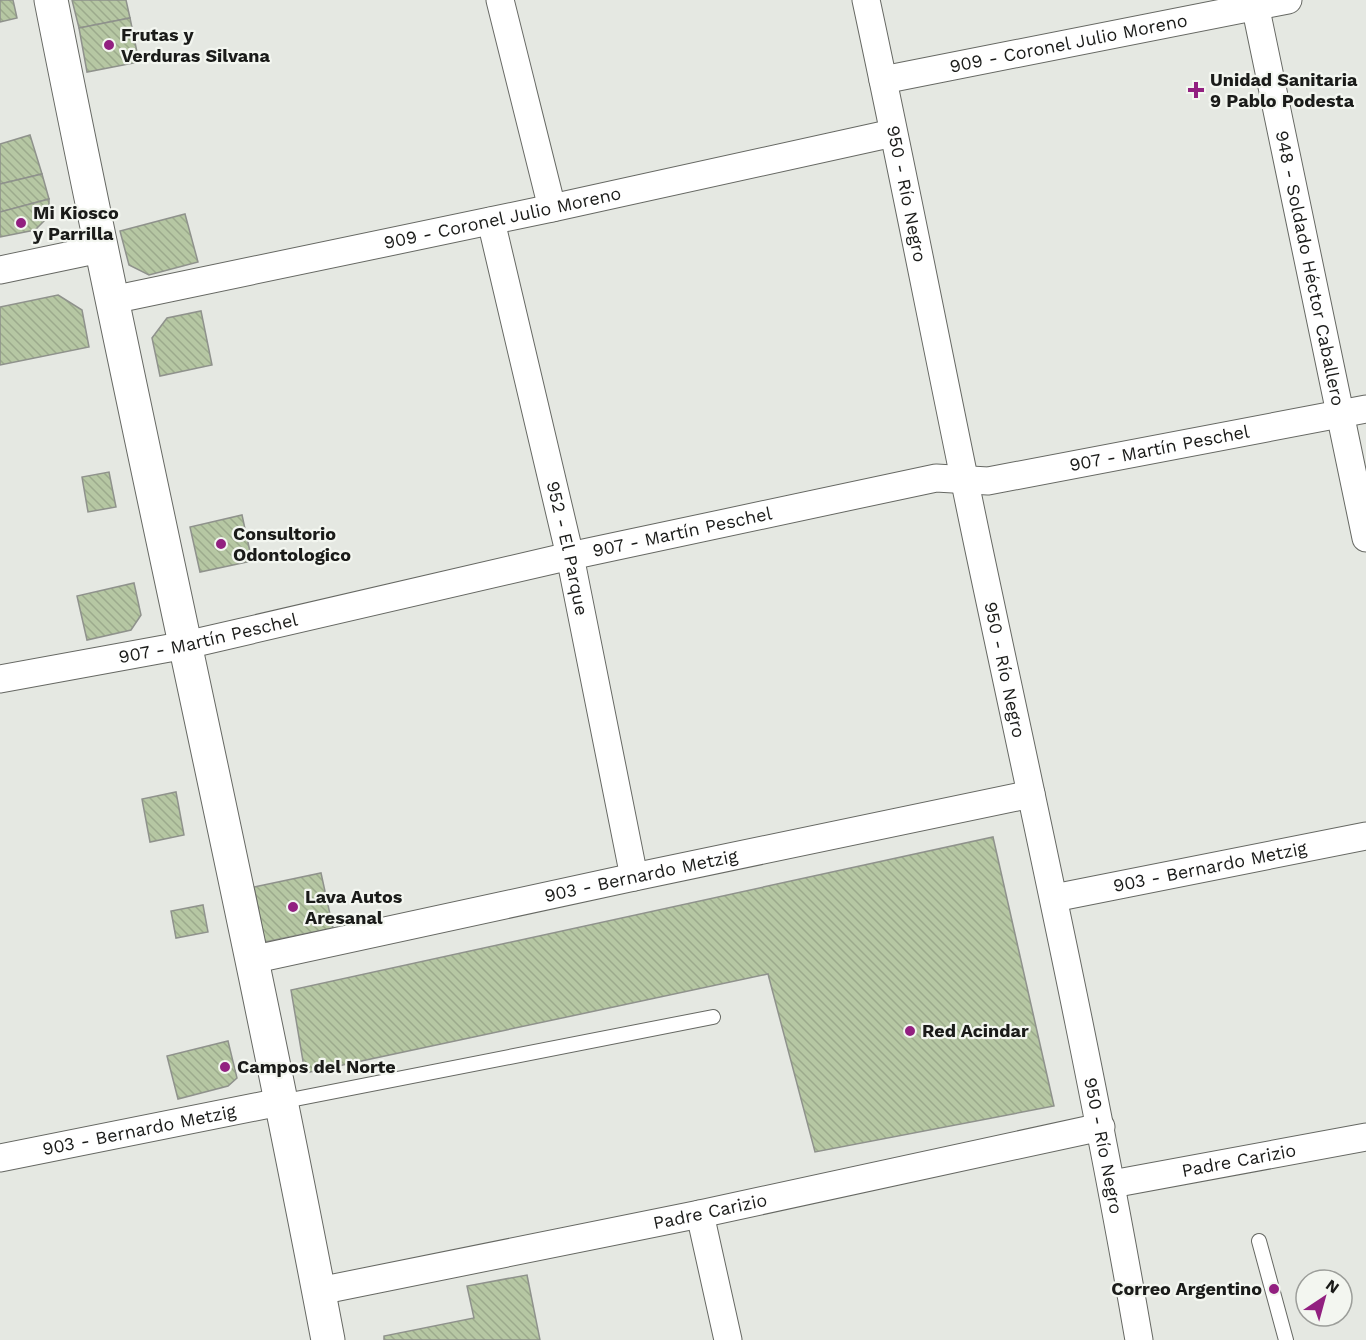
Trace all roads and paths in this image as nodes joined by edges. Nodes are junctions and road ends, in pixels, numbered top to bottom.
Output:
1 (51, 0) edge
2 (500, 0) edge
3 (866, 0) edge
4 (1288, 0) edge
5 (1255, 3) edge
6 (883, 80) junction
7 (893, 133) junction
8 (552, 208) junction
9 (491, 221) junction
10 (100, 249) junction
11 (0, 270) edge
12 (112, 300) junction
13 (1366, 409) edge
14 (1340, 414) junction
15 (964, 479) junction
16 (1366, 538) edge
17 (570, 556) junction
18 (186, 645) junction
19 (0, 679) edge
20 (1031, 794) junction
21 (1366, 836) edge
22 (634, 877) junction
23 (1054, 898) junction
24 (251, 960) junction
25 (713, 1017) dead end
26 (280, 1102) junction
27 (1101, 1127) junction
28 (1366, 1137) edge
29 (0, 1158) edge
30 (1112, 1184) junction
31 (700, 1214) junction
32 (1259, 1241) dead end
33 (319, 1291) junction
34 (328, 1340) edge
35 (728, 1340) edge
36 (1138, 1340) edge
37 (1286, 1340) edge

1 - 10 main road
2 - 8 street
3 - 6 street, 950 - Río Negro
4 - 5 street, 909 - Coronel Julio Moreno
5 - 6 street, 909 - Coronel Julio Moreno
5 - 14 street, 948 - Soldado Héctor Caballero
6 - 7 street, 950 - Río Negro
7 - 8 street, 909 - Coronel Julio Moreno
7 - 15 street, 950 - Río Negro
8 - 9 street, 909 - Coronel Julio Moreno
9 - 12 street, 909 - Coronel Julio Moreno
9 - 17 street, 952 - El Parque
10 - 11 street
10 - 12 main road
12 - 18 main road
13 - 14 street, 907 - Martín Peschel
14 - 15 street, 907 - Martín Peschel
14 - 16 street, 948 - Soldado Héctor Caballero
15 - 17 street, 907 - Martín Peschel
15 - 20 street, 950 - Río Negro
17 - 18 street, 907 - Martín Peschel
17 - 22 street, 952 - El Parque
18 - 19 street, 907 - Martín Peschel
18 - 24 main road
20 - 22 street, 903 - Bernardo Metzig
20 - 23 street, 950 - Río Negro
21 - 23 street, 903 - Bernardo Metzig
22 - 24 street, 903 - Bernardo Metzig
23 - 27 street, 950 - Río Negro
24 - 26 main road
25 - 26 lane
26 - 29 street, 903 - Bernardo Metzig
26 - 33 main road
27 - 30 street, 950 - Río Negro
27 - 31 street, Padre Carizio
28 - 30 street, Padre Carizio
30 - 36 street, 950 - Río Negro
31 - 33 street, Padre Carizio
31 - 35 street
32 - 37 lane
33 - 34 main road

